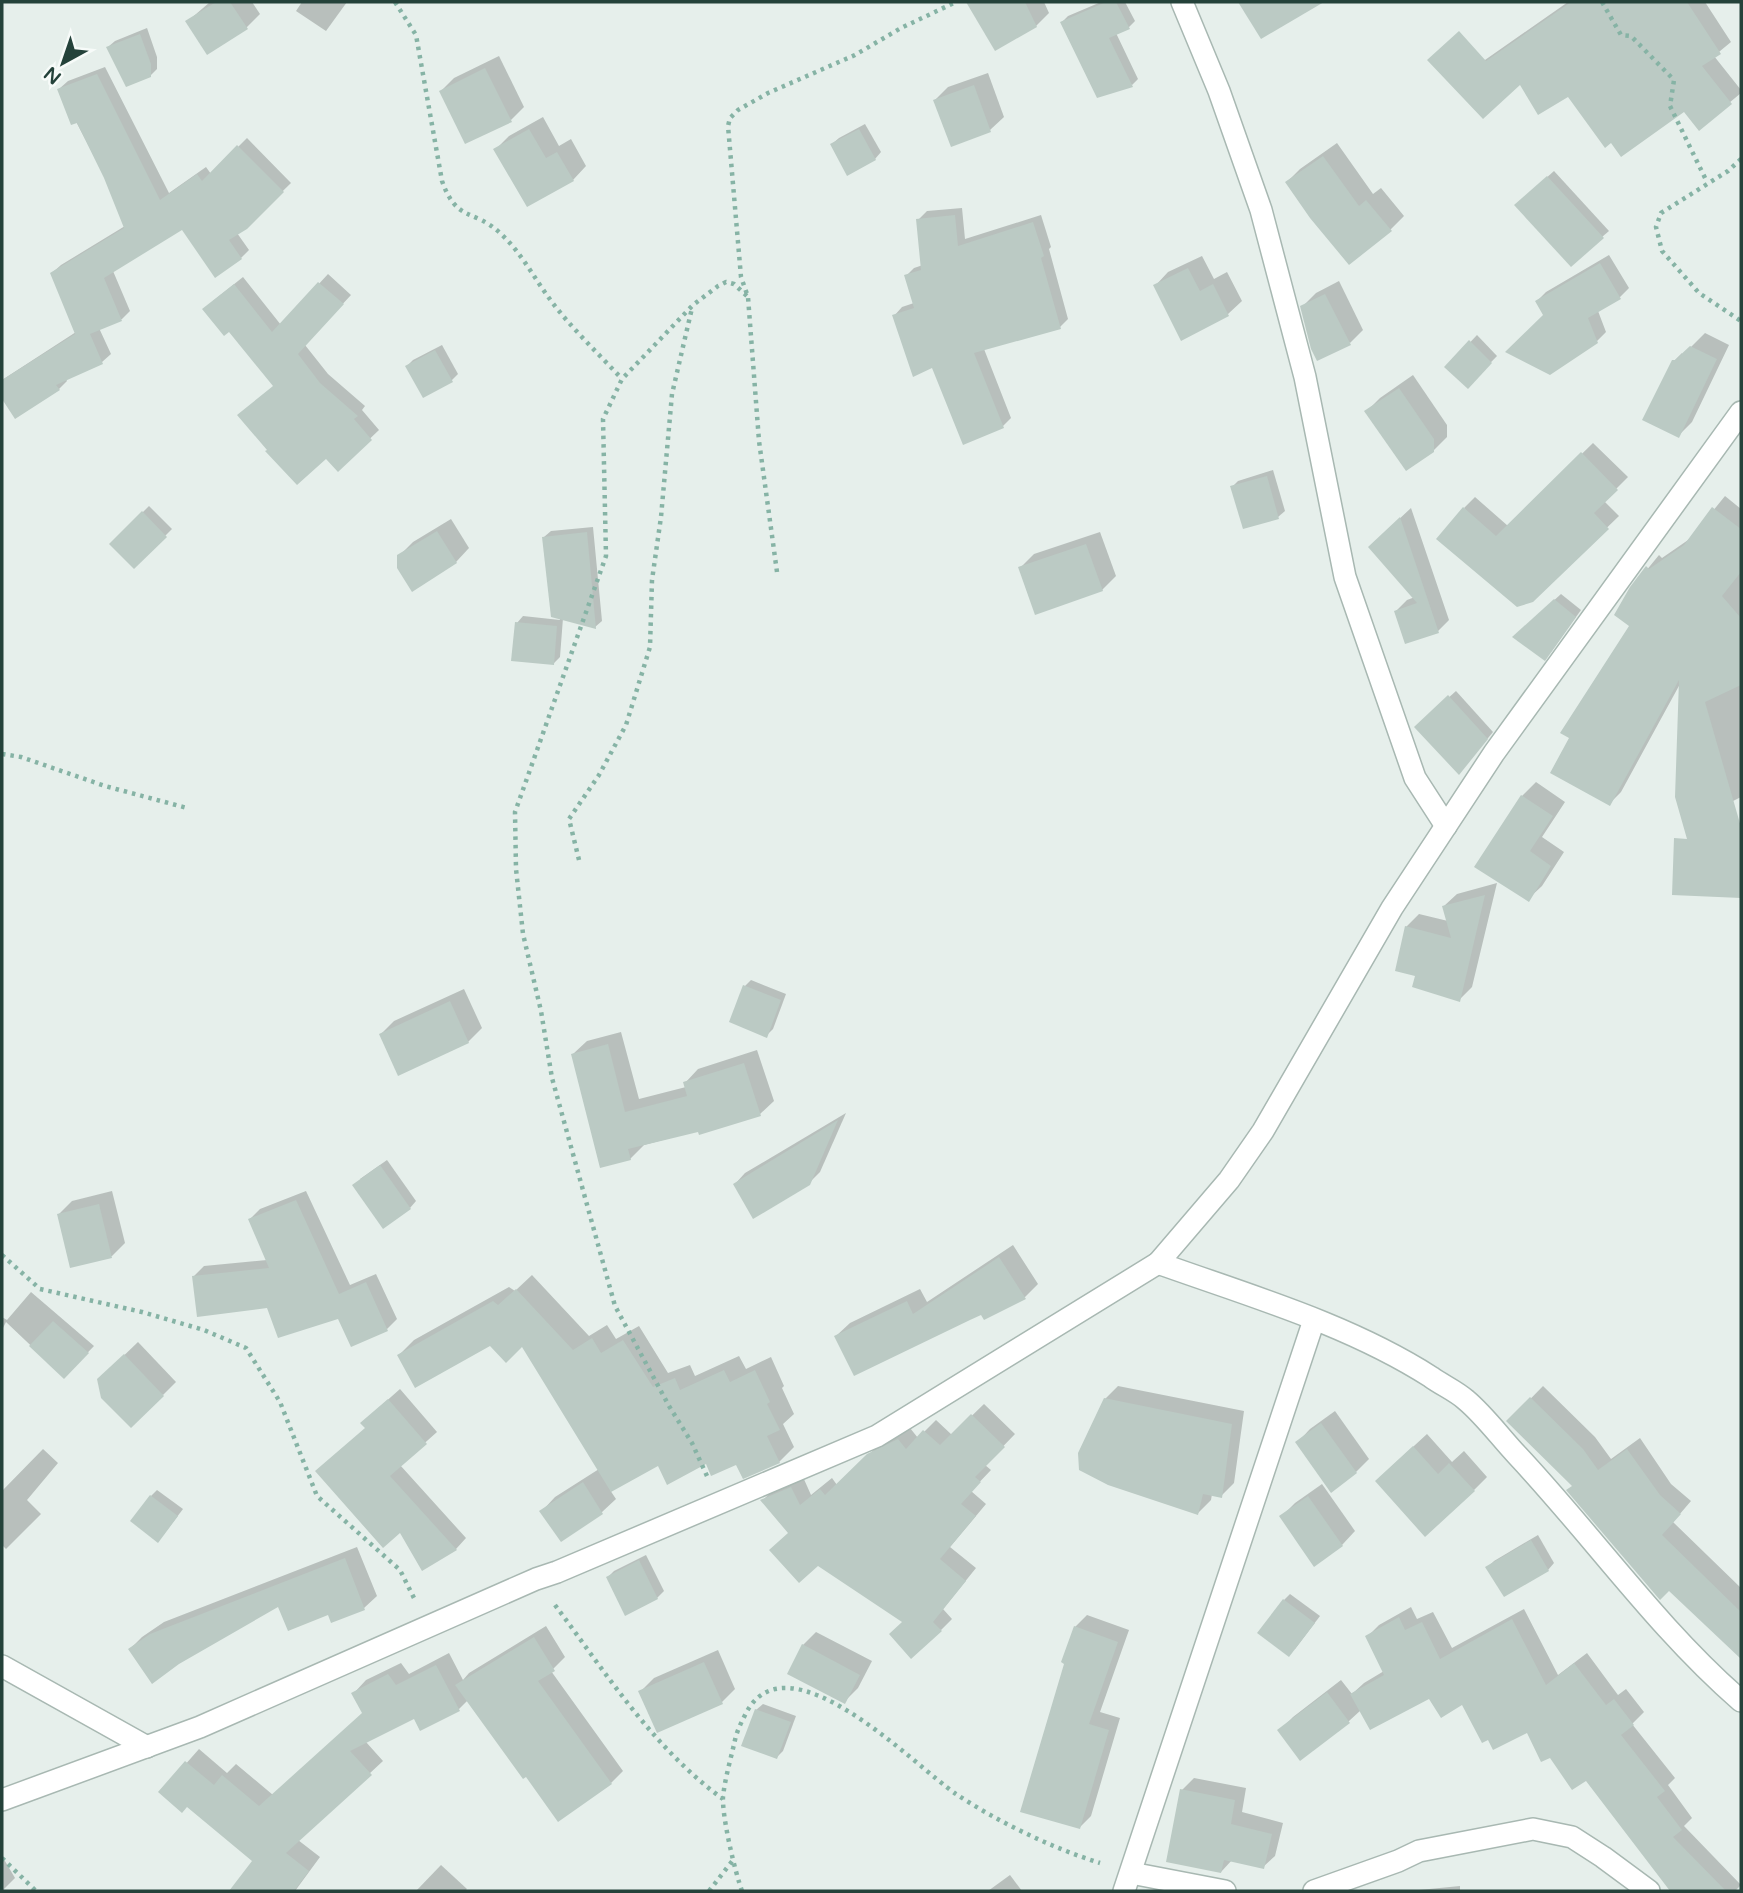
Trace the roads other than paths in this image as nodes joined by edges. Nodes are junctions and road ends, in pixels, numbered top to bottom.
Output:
1 (1182, 2) edge
2 (1741, 412) edge
3 (1446, 826) junction
4 (1158, 1263) junction
5 (1314, 1320) junction
6 (2, 1666) edge
7 (1741, 1701) edge
8 (147, 1747) junction
9 (2, 1800) edge
10 (1127, 1882) edge
11 (1225, 1891) edge
12 (1314, 1891) edge
13 (1649, 1891) edge

1 - 3 street
2 - 3 street
3 - 4 street
4 - 5 street
4 - 8 street
5 - 7 street
5 - 10 street
6 - 8 street
8 - 9 street
10 - 11 street
12 - 13 street

